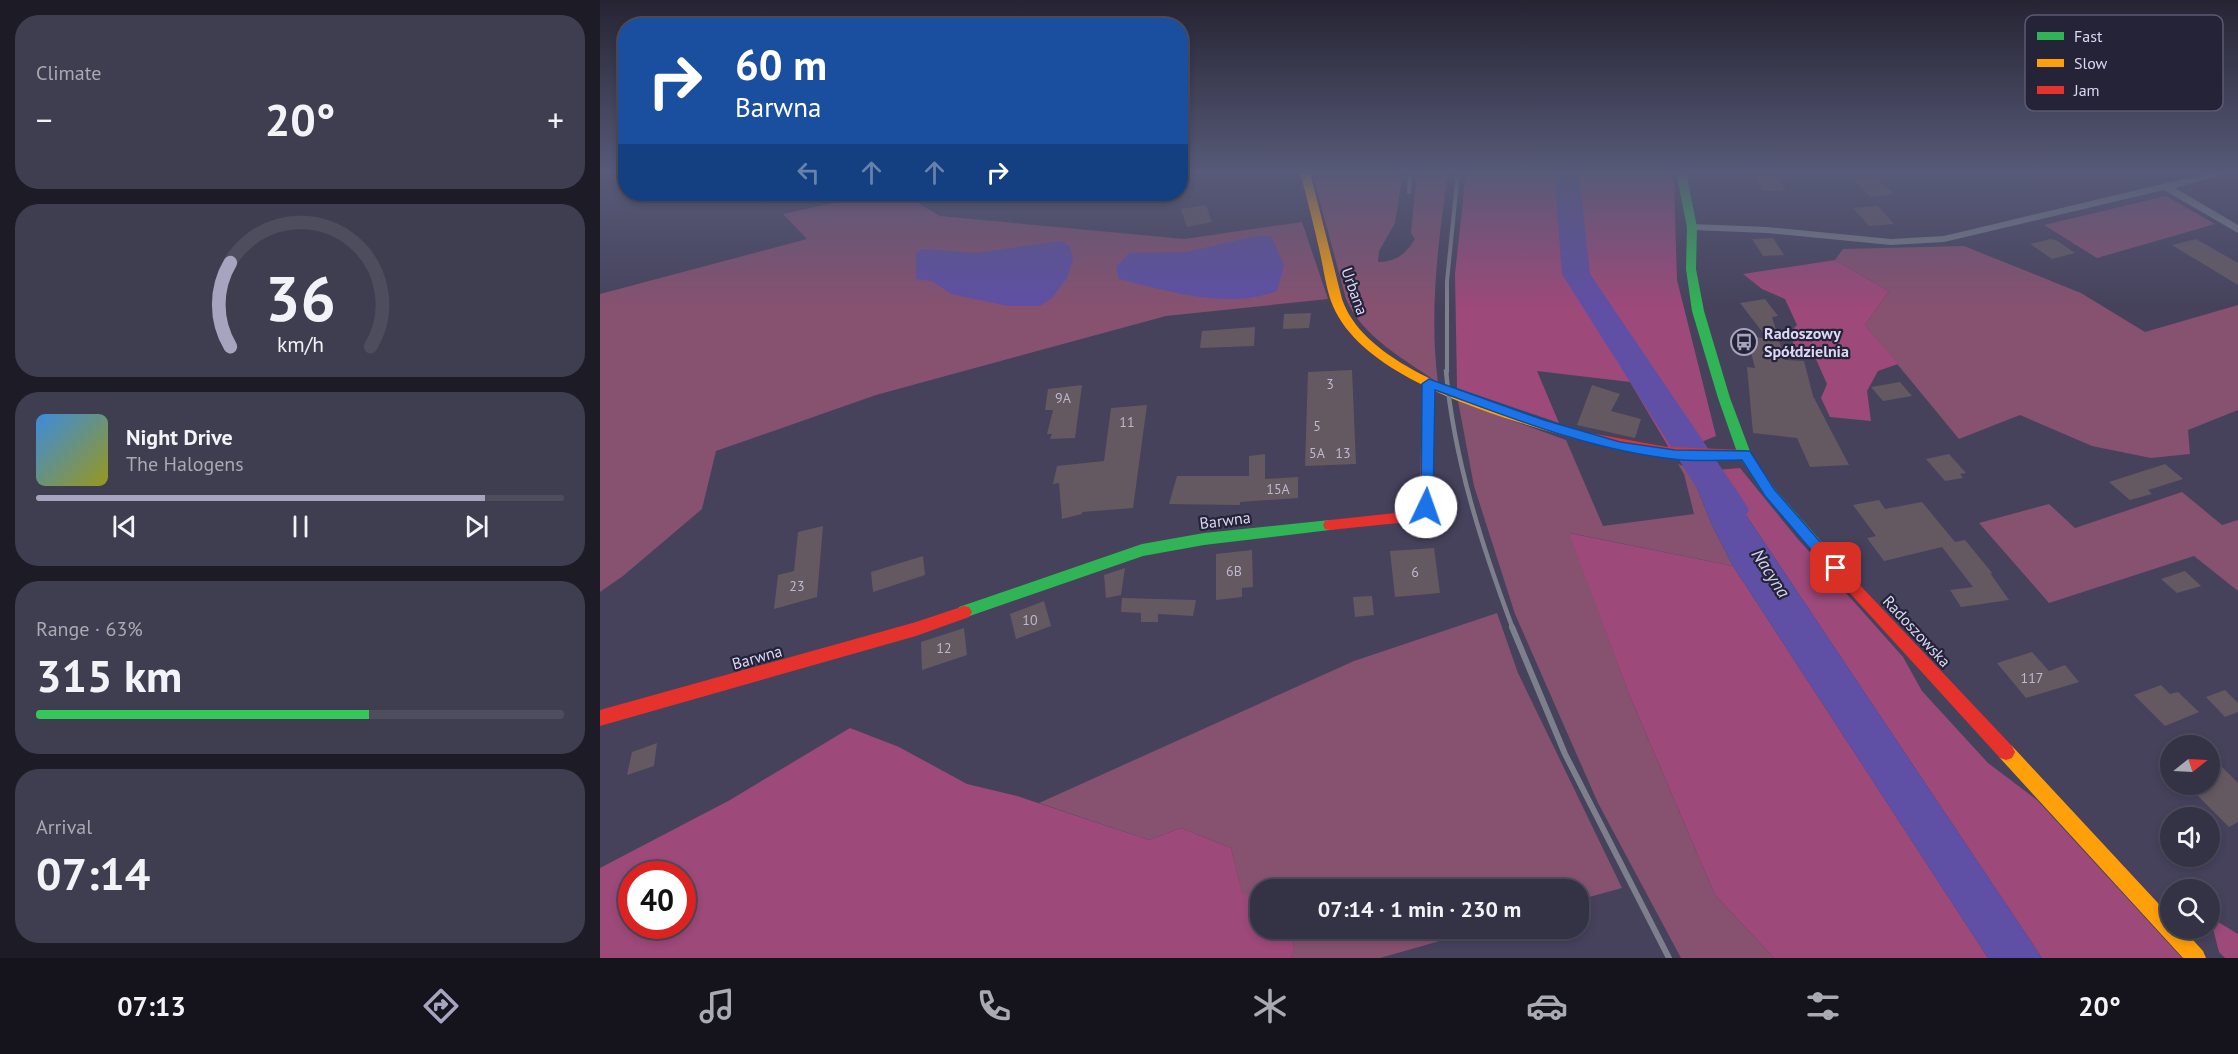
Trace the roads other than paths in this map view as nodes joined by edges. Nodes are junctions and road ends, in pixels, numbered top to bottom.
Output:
1 (1316, 217) edge
2 (1690, 217) edge
3 (2042, 217) edge
4 (2216, 217) edge
5 (1692, 227) junction
6 (2238, 230) edge
7 (1429, 384) junction
8 (1745, 455) junction
9 (600, 718) edge
10 (2196, 958) edge

1 - 7 street, Urbana
2 - 5 street, Radoszowska
3 - 5 street
4 - 6 street
5 - 8 street, Radoszowska
7 - 8 street
7 - 9 street, Barwna
8 - 10 street, Radoszowska

